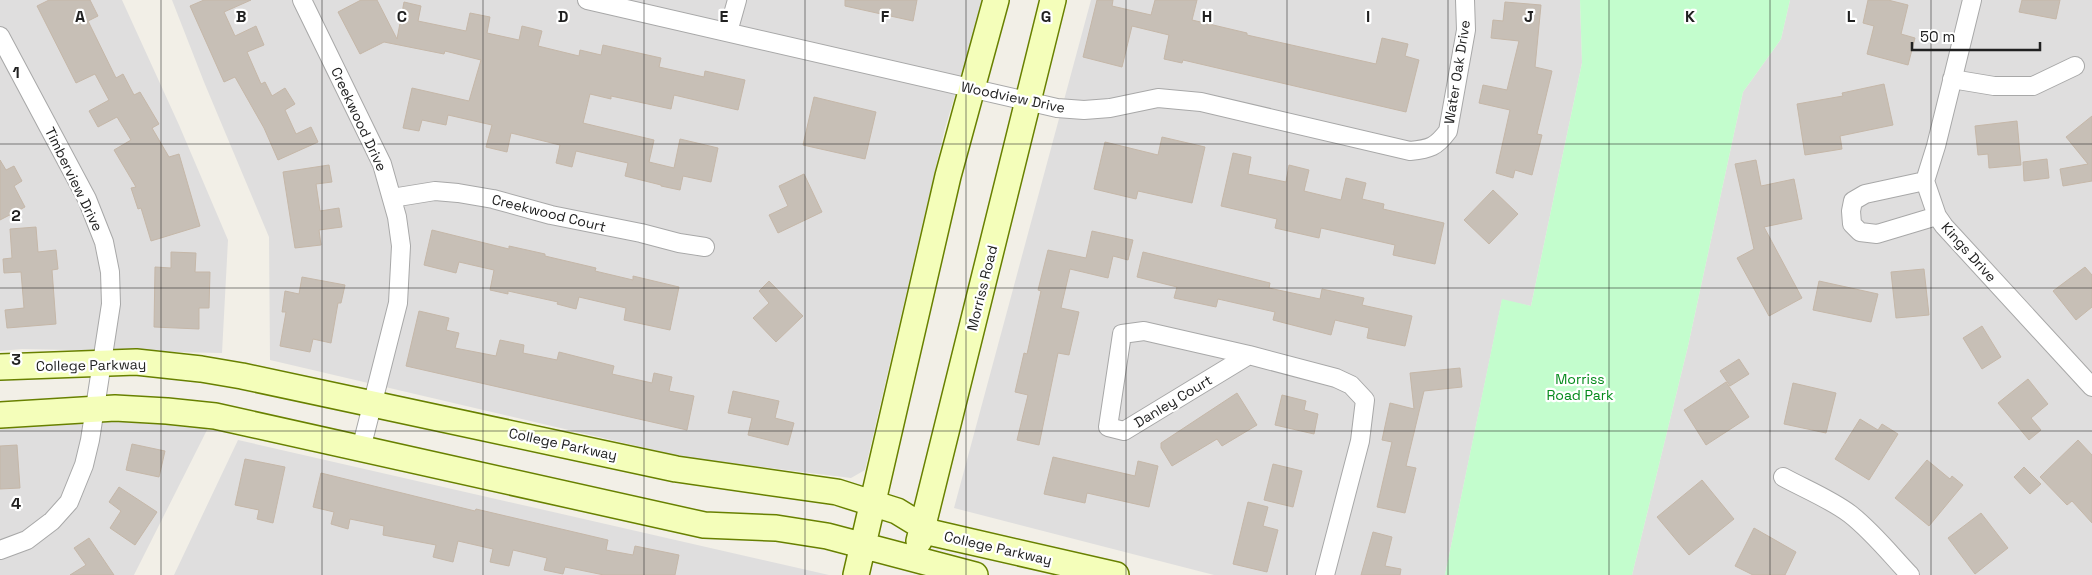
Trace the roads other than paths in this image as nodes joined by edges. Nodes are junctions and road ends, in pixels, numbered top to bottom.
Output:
1 (302, 0) edge
2 (588, 0) edge
3 (737, 0) edge
4 (996, 0) edge
5 (1052, 0) edge
6 (1465, 0) edge
7 (1972, 0) edge
8 (728, 32) junction
9 (0, 36) edge
10 (2075, 66) dead end
11 (1952, 79) junction
12 (971, 89) junction
13 (1027, 101) junction
14 (1440, 142) joint
15 (1925, 181) junction
16 (392, 198) junction
17 (1937, 216) junction
18 (705, 247) dead end
19 (1248, 355) junction
20 (103, 363) junction
21 (0, 367) edge
22 (2089, 377) edge
23 (371, 404) junction
24 (95, 410) junction
25 (0, 415) edge
26 (362, 449) junction
27 (1783, 478) dead end
28 (872, 503) junction
29 (923, 527) junction
30 (863, 545) junction
31 (0, 550) edge
32 (910, 567) edge
33 (856, 575) edge
34 (975, 575) edge
35 (1116, 575) edge
36 (1324, 575) edge
37 (1910, 575) edge

1 - 16 street, Creekwood Drive
2 - 8 street, Woodview Drive
3 - 8 street
4 - 12 main road
5 - 13 main road, Morriss Road
6 - 14 street, Water Oak Drive
7 - 11 street
8 - 12 street, Woodview Drive
9 - 20 street, Timberview Drive
10 - 11 street
11 - 15 street
12 - 13 street, Woodview Drive
12 - 28 main road
13 - 14 street, Woodview Drive
13 - 29 main road, Morriss Road
15 - 17 street, Kings Drive
15 - 17 street
16 - 18 street, Creekwood Court
16 - 23 street, Creekwood Drive
17 - 22 street, Kings Drive
19 - 19 street, Danley Court
19 - 36 street, Danley Court
20 - 21 main road, College Parkway
20 - 23 main road, College Parkway
20 - 24 street, Timberview Drive
23 - 26 street, Creekwood Drive
23 - 28 main road, College Parkway
24 - 25 main road
24 - 26 main road
24 - 31 street, Timberview Drive
26 - 30 main road
27 - 37 street
28 - 29 main road, College Parkway
28 - 30 main road
29 - 32 main road, Morriss Road
29 - 35 main road, College Parkway
30 - 32 main road
30 - 33 main road
32 - 34 main road

